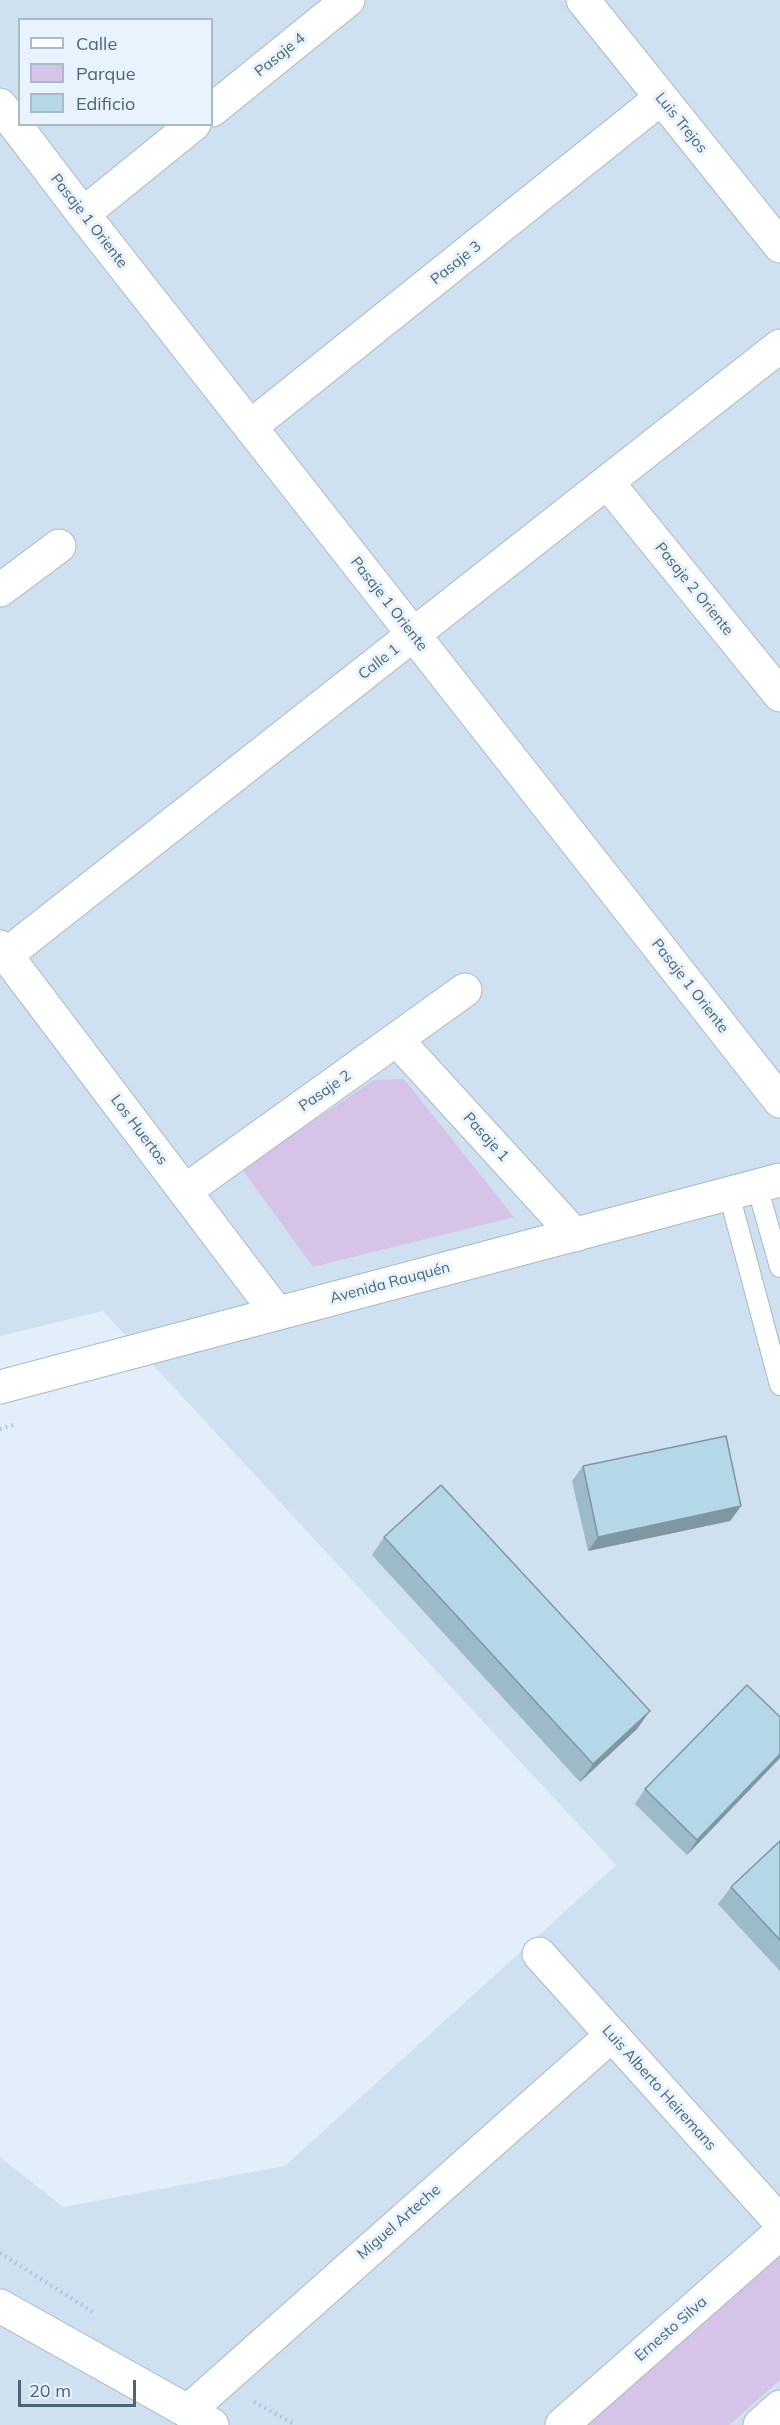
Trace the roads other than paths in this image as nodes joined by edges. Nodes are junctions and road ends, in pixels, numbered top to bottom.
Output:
1 (348, 0) edge
2 (583, 0) edge
3 (662, 98) junction
4 (0, 105) edge
5 (213, 109) edge
6 (192, 126) edge
7 (83, 214) junction
8 (780, 246) edge
9 (780, 346) edge
10 (250, 427) junction
11 (607, 482) junction
12 (59, 546) dead end
13 (0, 590) edge
14 (413, 635) junction
15 (780, 695) edge
16 (3, 951) edge
17 (465, 990) dead end
18 (397, 1040) junction
19 (780, 1101) edge
20 (755, 1187) edge
21 (185, 1191) junction
22 (575, 1235) junction
23 (780, 1267) edge
24 (277, 1313) junction
25 (780, 1385) edge
26 (0, 1387) edge
27 (539, 1954) dead end
28 (612, 2035) junction
29 (780, 2222) edge
30 (780, 2233) edge
31 (0, 2306) edge
32 (780, 2407) edge
33 (200, 2418) edge
34 (562, 2425) edge
35 (760, 2425) edge

1 - 5 street, Pasaje 4
2 - 3 street, Luis Trejos
3 - 8 street, Luis Trejos
3 - 10 street, Pasaje 3
4 - 7 street, Pasaje 1 Oriente
6 - 7 street
7 - 10 street, Pasaje 1 Oriente
9 - 11 street, Calle 1
10 - 14 street, Pasaje 1 Oriente
11 - 14 street, Calle 1
11 - 15 street, Pasaje 2 Oriente
12 - 13 street
14 - 16 street, Calle 1
14 - 19 street, Pasaje 1 Oriente
16 - 21 street, Los Huertos
17 - 18 street, Pasaje 2
18 - 21 street, Pasaje 2
18 - 22 street, Pasaje 1
20 - 22 street, Avenida Rauquén
20 - 23 lane
20 - 25 lane
21 - 24 street, Los Huertos
22 - 24 street, Avenida Rauquén
24 - 26 street, Avenida Rauquén
27 - 28 street, Luis Alberto Heiremans
28 - 29 street, Luis Alberto Heiremans
28 - 33 street, Miguel Arteche
30 - 34 street, Ernesto Silva
31 - 33 street
32 - 35 street

